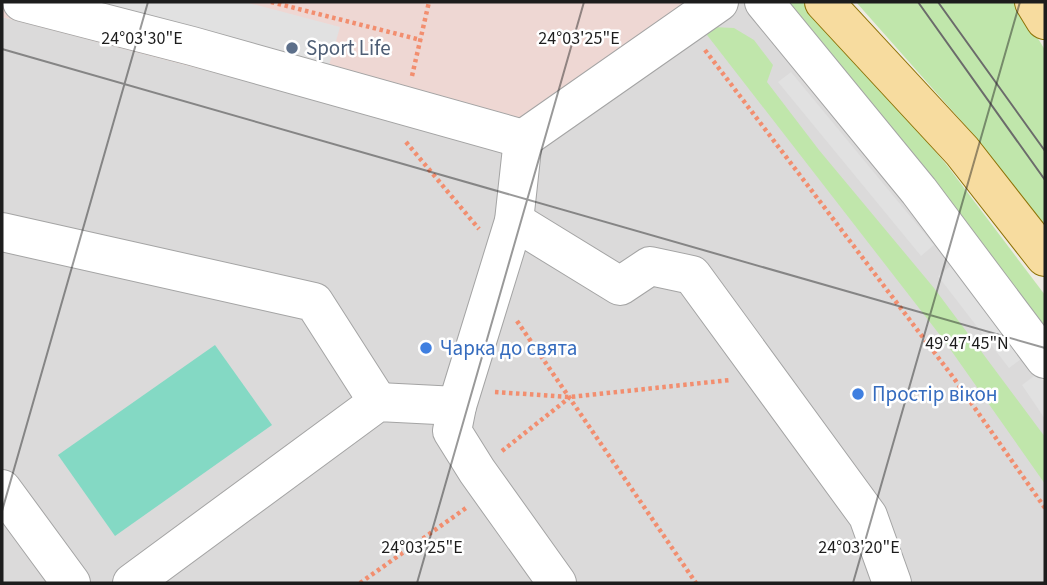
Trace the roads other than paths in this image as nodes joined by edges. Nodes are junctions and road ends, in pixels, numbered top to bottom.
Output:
1 (22, 2) edge
2 (719, 2) edge
3 (764, 2) edge
4 (824, 2) edge
5 (1034, 2) edge
6 (1045, 20) edge
7 (523, 139) junction
8 (514, 221) junction
9 (2, 232) edge
10 (1045, 257) edge
11 (1045, 359) edge
12 (459, 398) junction
13 (379, 402) junction
14 (2, 489) edge
15 (71, 583) edge
16 (132, 583) edge
17 (557, 583) edge
18 (892, 583) edge

1 - 7 lane
2 - 7 lane
3 - 11 lane
4 - 10 main road
5 - 6 main road
7 - 8 lane
8 - 12 lane
8 - 18 lane
9 - 13 lane
12 - 13 lane
12 - 17 lane
13 - 16 lane
14 - 15 lane

